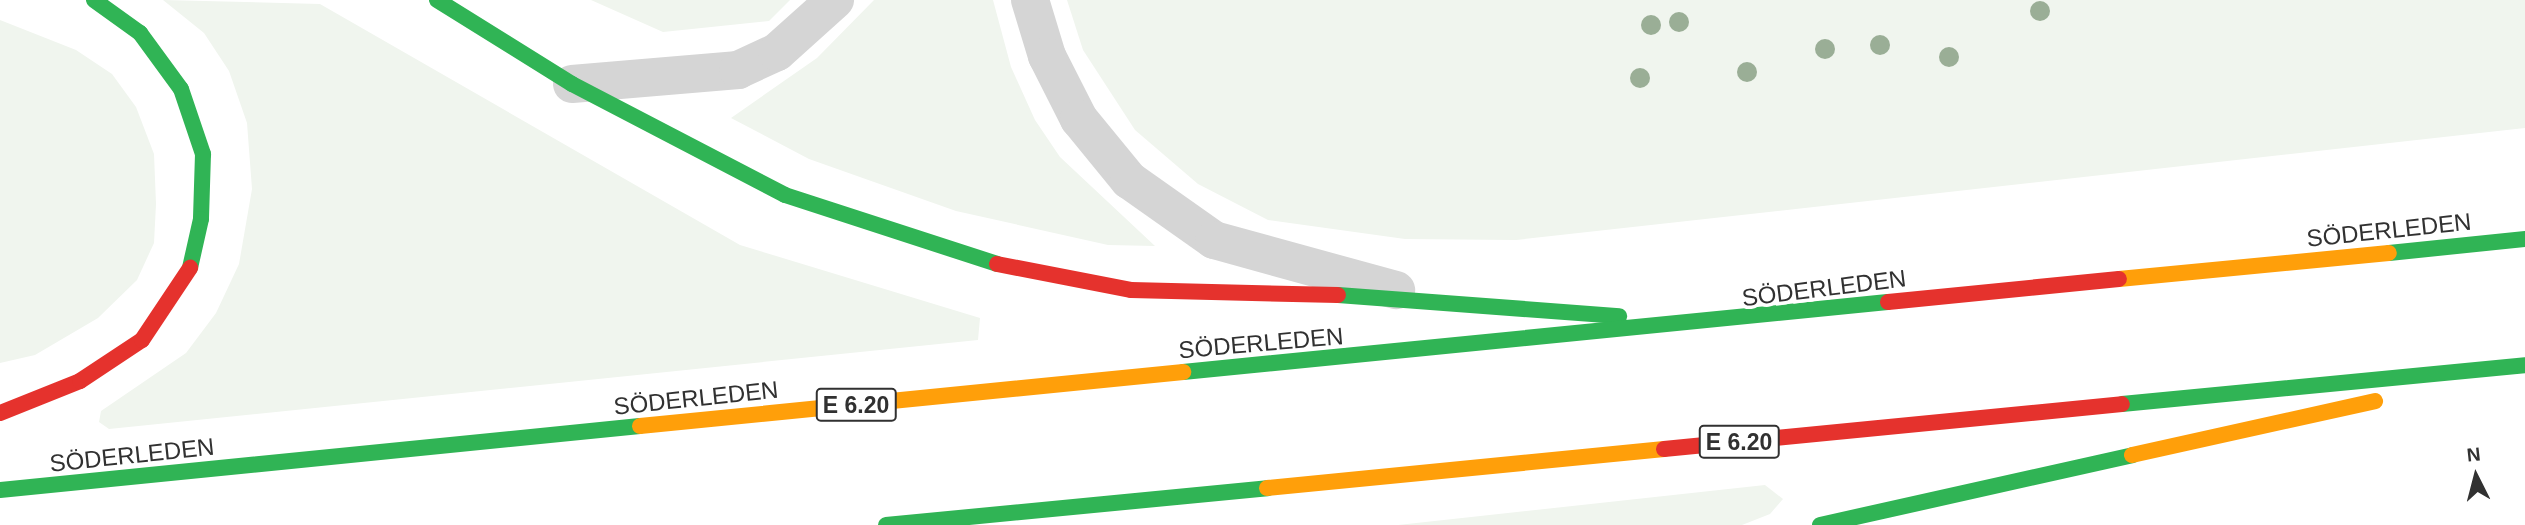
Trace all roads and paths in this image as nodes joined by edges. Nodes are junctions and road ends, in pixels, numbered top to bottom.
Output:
1 (94, 0) edge
2 (437, 0) edge
3 (835, 0) edge
4 (1030, 0) edge
5 (572, 84) junction
6 (2525, 239) edge
7 (1421, 297) junction
8 (1712, 324) junction
9 (2525, 366) edge
10 (0, 413) edge
11 (0, 491) edge
12 (886, 525) edge
13 (1820, 525) edge

1 - 10 highway
2 - 5 highway
3 - 5 street
4 - 7 street
5 - 7 highway
6 - 8 highway, SÖDERLEDEN / E 6.20
7 - 8 highway
8 - 11 highway, SÖDERLEDEN / E 6.20
9 - 12 highway, E 6.20
9 - 13 highway

